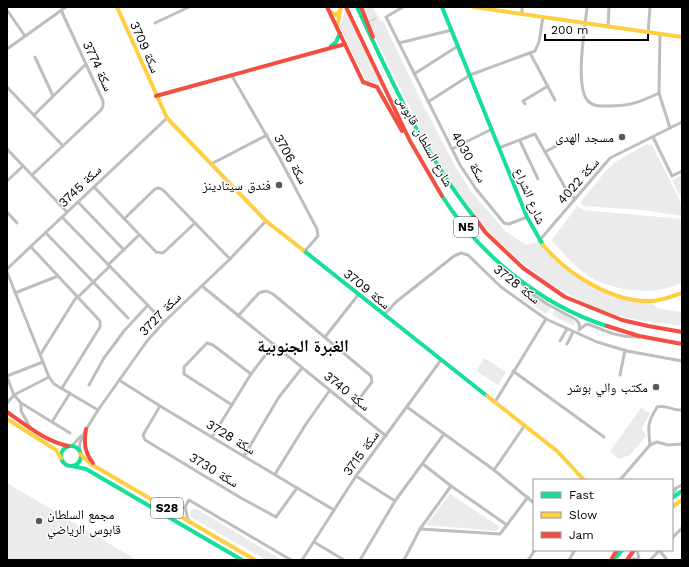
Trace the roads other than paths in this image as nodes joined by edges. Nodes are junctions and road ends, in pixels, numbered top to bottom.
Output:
1 (66, 7) edge
2 (117, 7) edge
3 (190, 7) edge
4 (346, 7) edge
5 (356, 7) edge
6 (361, 7) edge
7 (403, 7) edge
8 (442, 7) edge
9 (474, 7) edge
10 (522, 7) edge
11 (609, 7) edge
12 (650, 7) edge
13 (587, 8) dead end
14 (328, 9) edge
15 (340, 9) edge
16 (7, 10) edge
17 (61, 10) junction
18 (522, 14) junction
19 (543, 18) junction
20 (155, 23) dead end
21 (585, 24) junction
22 (608, 27) junction
23 (337, 28) junction
24 (452, 30) junction
25 (648, 33) junction
26 (340, 34) junction
27 (660, 35) junction
28 (25, 36) junction
29 (682, 37) edge
30 (398, 43) junction
31 (345, 44) junction
32 (458, 46) junction
33 (329, 48) junction
34 (7, 49) edge
35 (530, 53) junction
36 (35, 57) dead end
37 (379, 57) junction
38 (86, 64) junction
39 (414, 74) junction
40 (470, 75) junction
41 (232, 76) junction
42 (7, 86) edge
43 (548, 86) junction
44 (659, 93) junction
45 (53, 96) junction
46 (156, 96) junction
47 (555, 100) dead end
48 (428, 102) junction
49 (525, 104) dead end
50 (34, 115) junction
51 (167, 118) junction
52 (682, 122) edge
53 (670, 128) junction
54 (492, 129) junction
55 (266, 135) junction
56 (653, 137) junction
57 (520, 141) junction
58 (63, 146) junction
59 (556, 146) dead end
60 (499, 148) junction
61 (7, 149) edge
62 (452, 149) junction
63 (545, 152) junction
64 (421, 161) junction
65 (211, 164) junction
66 (23, 166) junction
67 (682, 171) edge
68 (32, 175) junction
69 (538, 179) dead end
70 (7, 181) edge
71 (94, 187) junction
72 (575, 199) junction
73 (78, 202) junction
74 (7, 212) edge
75 (67, 212) junction
76 (62, 217) junction
77 (527, 217) junction
78 (124, 219) junction
79 (266, 221) junction
80 (17, 223) dead end
81 (195, 223) junction
82 (46, 233) junction
83 (139, 234) junction
84 (539, 241) junction
85 (31, 247) junction
86 (124, 250) junction
87 (304, 251) junction
88 (230, 259) junction
89 (109, 265) junction
90 (7, 269) edge
91 (7, 272) edge
92 (513, 275) junction
93 (58, 276) junction
94 (94, 282) junction
95 (202, 286) junction
96 (15, 293) junction
97 (682, 293) edge
98 (358, 295) junction
99 (78, 297) junction
100 (148, 306) junction
101 (384, 315) junction
102 (238, 316) junction
103 (128, 318) dead end
104 (546, 319) junction
105 (164, 322) junction
106 (567, 329) junction
107 (580, 329) junction
108 (573, 332) junction
109 (682, 332) edge
110 (578, 334) junction
111 (325, 337) junction
112 (641, 337) junction
113 (560, 341) dead end
114 (274, 344) junction
115 (567, 344) dead end
116 (682, 344) edge
117 (625, 350) junction
118 (40, 355) junction
119 (441, 360) junction
120 (682, 361) edge
121 (43, 362) junction
122 (302, 368) junction
123 (513, 371) junction
124 (251, 374) junction
125 (620, 374) dead end
126 (7, 376) edge
127 (49, 377) junction
128 (119, 380) junction
129 (88, 385) dead end
130 (62, 388) junction
131 (330, 390) junction
132 (70, 393) junction
133 (14, 395) junction
134 (495, 402) junction
135 (7, 403) edge
136 (21, 403) junction
137 (232, 405) junction
138 (160, 406) junction
139 (407, 407) junction
140 (352, 408) junction
141 (98, 410) junction
142 (682, 410) edge
143 (7, 412) edge
144 (7, 419) edge
145 (52, 422) junction
146 (525, 425) junction
147 (30, 427) junction
148 (85, 431) junction
149 (70, 433) dead end
150 (444, 434) junction
151 (386, 436) junction
152 (212, 437) junction
153 (604, 437) dead end
154 (682, 444) edge
155 (650, 445) junction
156 (70, 446) junction
157 (80, 452) junction
158 (244, 456) junction
159 (61, 458) junction
160 (423, 464) junction
161 (72, 466) junction
162 (102, 470) junction
163 (494, 470) junction
164 (275, 474) junction
165 (356, 476) junction
166 (583, 479) edge
167 (621, 479) edge
168 (682, 485) edge
169 (451, 486) junction
170 (677, 487) junction
171 (298, 488) junction
172 (673, 489) edge
173 (682, 491) edge
174 (673, 493) edge
175 (528, 497) junction
176 (673, 497) edge
177 (682, 500) edge
178 (395, 501) junction
179 (533, 502) edge
180 (673, 506) edge
181 (185, 507) junction
182 (334, 510) junction
183 (174, 512) junction
184 (188, 520) junction
185 (507, 526) junction
186 (682, 528) edge
187 (420, 529) junction
188 (673, 537) edge
189 (314, 542) junction
190 (534, 551) edge
191 (574, 551) edge
192 (621, 551) edge
193 (634, 551) edge
194 (659, 551) edge
195 (661, 551) edge
196 (242, 560) edge
197 (255, 560) edge
198 (291, 560) edge
199 (302, 560) edge
200 (344, 560) edge
201 (360, 560) edge
202 (404, 560) edge
203 (528, 560) edge
204 (569, 560) edge
205 (613, 560) edge
206 (627, 560) edge
207 (630, 560) edge
208 (639, 560) edge
209 (650, 560) edge
210 (667, 560) edge

1 - 17 street
2 - 46 main road, سكة 3709
3 - 20 street
4 - 64 main road, شارع السلطان قابوس / N5
5 - 37 main road, شارع السلطان قابوس / N5
6 - 37 main road
7 - 30 street, سكة 4030
8 - 24 main road, شارع الشراع
9 - 18 main road
10 - 18 street
11 - 22 street
12 - 25 street
13 - 21 street
14 - 15 main road
14 - 23 main road
15 - 23 main road
16 - 28 street
17 - 28 street
17 - 38 street, سكة 3774
18 - 19 main road
19 - 21 main road
19 - 35 street
21 - 22 main road
21 - 44 street
22 - 25 main road
23 - 26 main road
24 - 30 street
24 - 32 main road, شارع الشراع
25 - 27 main road
26 - 31 main road
26 - 33 main road
27 - 29 main road
27 - 44 street
28 - 34 street
30 - 39 street, سكة 4030
31 - 33 main road
31 - 64 main road
32 - 39 street
32 - 40 main road, شارع الشراع
33 - 41 main road
35 - 40 street
35 - 43 street
36 - 45 street
37 - 109 main road, شارع السلطان قابوس / N5
38 - 45 street
38 - 58 street, سكة 3774
39 - 48 street, سكة 4030
40 - 48 street
40 - 54 main road, شارع الشراع
41 - 46 main road
41 - 55 street, سكة 3706
42 - 50 street
43 - 47 street
43 - 49 street
44 - 53 street
45 - 50 street
46 - 51 main road, سكة 3709
48 - 62 street, سكة 4030
50 - 58 street
51 - 65 main road, سكة 3709
51 - 71 street, سكة 3745
52 - 53 street, سكة 4022
53 - 56 street, سكة 4022
54 - 60 main road, شارع الشراع
54 - 62 street
55 - 65 street
55 - 87 street, سكة 3706
56 - 67 street
56 - 72 street, سكة 4022
57 - 60 street
57 - 63 street
57 - 69 street
58 - 68 street, سكة 3774
59 - 63 street
60 - 77 main road, شارع الشراع
61 - 66 street
62 - 77 street, سكة 4030
63 - 72 street
64 - 92 main road, شارع السلطان قابوس / N5
65 - 79 main road, سكة 3709
66 - 68 street
66 - 70 street
68 - 75 street
71 - 73 street, سكة 3745
71 - 78 street
72 - 84 street, سكة 4022
73 - 75 street, سكة 3745
73 - 86 street
74 - 80 street
75 - 76 street, سكة 3745
76 - 82 street, سكة 3745
76 - 89 street
77 - 84 main road, شارع الشراع
78 - 81 street
78 - 83 street
79 - 87 main road, سكة 3709
79 - 88 street, سكة 3727
81 - 83 street
81 - 88 street
82 - 85 street, سكة 3745
82 - 94 street
83 - 86 street
84 - 97 main road, شارع الشراع
85 - 90 street, سكة 3745
85 - 93 street
86 - 89 street
87 - 98 main road, سكة 3709
88 - 95 street, سكة 3727
89 - 94 street
89 - 100 street
91 - 96 street
92 - 107 street
92 - 112 main road, شارع السلطان قابوس / N5
93 - 96 street
93 - 99 street
94 - 99 street
94 - 103 street
95 - 102 street, سكة 3740
95 - 105 street, سكة 3727
96 - 118 street
98 - 101 main road, سكة 3709
98 - 111 street
99 - 118 street
99 - 130 street
100 - 105 street
100 - 129 street
101 - 104 street, سكة 3728
101 - 119 main road, سكة 3709
102 - 111 street
102 - 114 street, سكة 3740
104 - 106 street
104 - 123 street
105 - 128 street, سكة 3727
106 - 108 street
106 - 113 street
107 - 110 street
107 - 112 street
108 - 110 street
108 - 115 street
110 - 117 street
111 - 140 street
112 - 116 main road, شارع السلطان قابوس / N5
114 - 122 street, سكة 3740
114 - 124 street
117 - 120 street
117 - 125 street
118 - 121 street
119 - 134 main road, سكة 3709
119 - 139 street, سكة 3715
121 - 126 street
121 - 127 street
122 - 131 street, سكة 3740
122 - 158 street
123 - 134 street
123 - 153 street
124 - 137 street
124 - 137 street
126 - 133 street
127 - 130 street
127 - 133 street
128 - 138 street, سكة 3728
128 - 141 street, سكة 3727
130 - 132 street
131 - 140 street, سكة 3740
131 - 164 street
132 - 141 street
132 - 145 street
133 - 135 street
133 - 136 street
134 - 146 main road, سكة 3709
136 - 145 street
136 - 147 street
137 - 152 street
138 - 152 street, سكة 3728
138 - 171 street, سكة 3730
139 - 150 street
139 - 151 street, سكة 3715
140 - 151 street, سكة 3740
141 - 148 street, سكة 3727
142 - 155 street
143 - 147 main road, S28
144 - 159 main road, S28
145 - 149 street
146 - 163 street
146 - 166 main road, سكة 3709
147 - 156 main road, S28
148 - 156 street, سكة 3727
148 - 157 street, سكة 3727
148 - 162 main road
150 - 160 street
150 - 163 street
151 - 165 street, سكة 3715
152 - 158 street, سكة 3728
154 - 155 street
155 - 167 street
156 - 157 main road, S28
156 - 159 main road
157 - 161 main road
157 - 162 main road, S28
158 - 164 street, سكة 3728
159 - 161 main road, S28
160 - 169 street
160 - 178 street
161 - 196 main road, S28
162 - 183 main road, S28
163 - 175 street
164 - 171 street, سكة 3728
165 - 178 street
165 - 182 street, سكة 3715
168 - 170 street
169 - 185 street
169 - 187 street
170 - 172 street
170 - 174 street
171 - 182 street, سكة 3728
173 - 176 main road
175 - 179 street
175 - 185 street
177 - 180 main road
178 - 201 street
181 - 183 street
181 - 184 street
181 - 198 street
182 - 189 street, سكة 3715
183 - 184 main road, S28
184 - 197 main road, S28
185 - 187 street
186 - 188 street
187 - 202 street
189 - 199 street, سكة 3715
189 - 200 street
190 - 203 street
191 - 204 street
192 - 205 main road
193 - 206 main road
194 - 209 street
195 - 210 street
207 - 208 street

